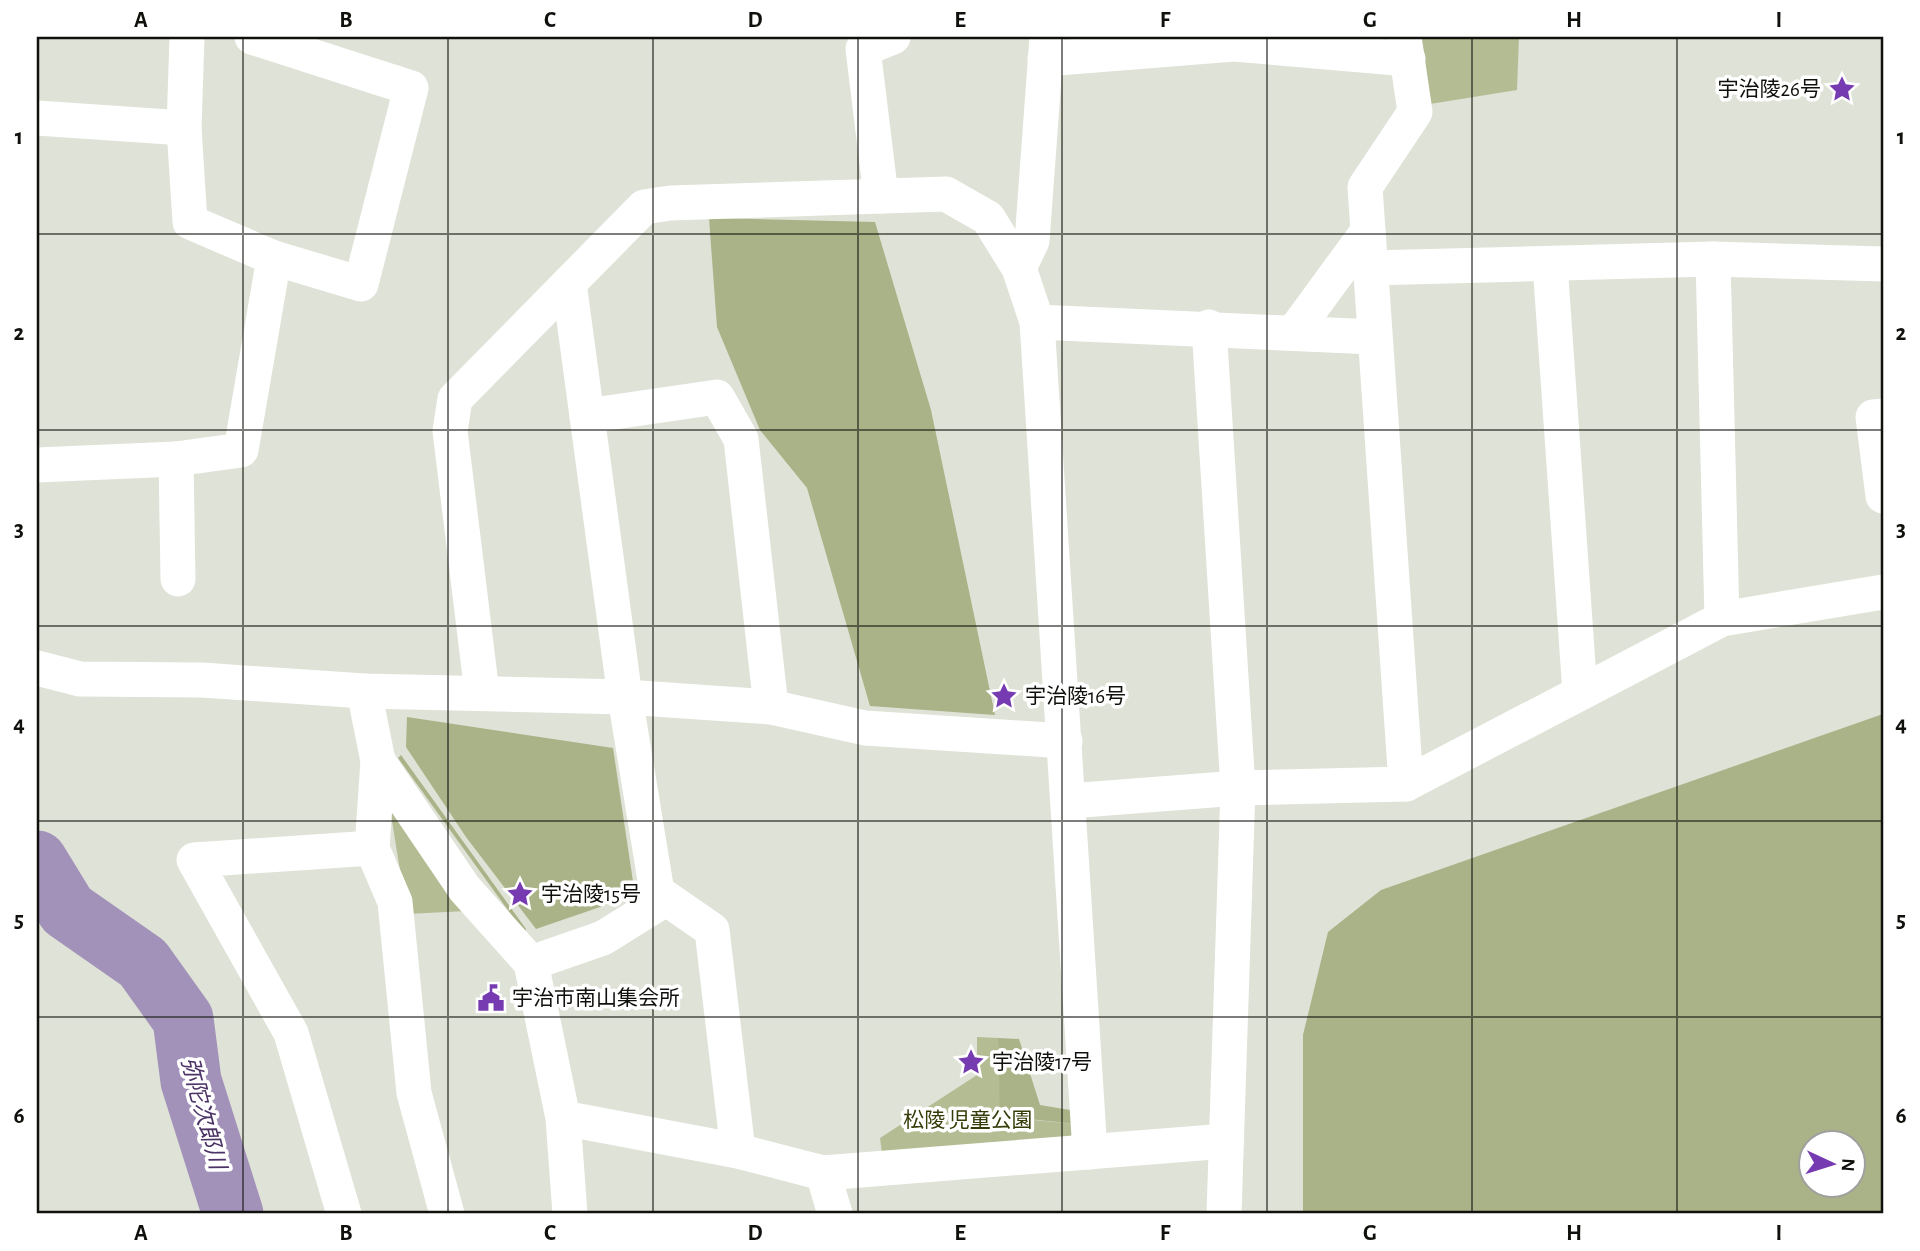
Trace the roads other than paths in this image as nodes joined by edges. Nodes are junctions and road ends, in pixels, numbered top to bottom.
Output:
1 (187, 37) edge
2 (253, 37) edge
3 (893, 37) edge
4 (1233, 41) edge
5 (1046, 48) edge
6 (1406, 48) edge
7 (37, 118) edge
8 (184, 128) junction
9 (881, 196) junction
10 (1368, 231) junction
11 (274, 258) junction
12 (1713, 259) junction
13 (1550, 264) junction
14 (1883, 264) edge
15 (1019, 268) junction
16 (1370, 268) junction
17 (569, 283) junction
18 (1037, 322) junction
19 (1209, 327) junction
20 (1294, 332) junction
21 (1374, 337) junction
22 (587, 416) junction
23 (1883, 416) edge
24 (176, 459) junction
25 (37, 465) edge
26 (1883, 496) edge
27 (178, 579) dead end
28 (1883, 592) edge
29 (1722, 619) junction
30 (37, 668) edge
31 (364, 691) junction
32 (481, 693) junction
33 (1580, 693) junction
34 (625, 697) junction
35 (771, 707) junction
36 (1065, 741) junction
37 (378, 761) junction
38 (1406, 784) junction
39 (1238, 788) junction
40 (1069, 801) junction
41 (372, 848) junction
42 (664, 900) junction
43 (531, 963) junction
44 (563, 1118) junction
45 (1226, 1141) junction
46 (738, 1151) junction
47 (1090, 1152) junction
48 (823, 1173) junction
49 (344, 1214) edge
50 (447, 1214) edge
51 (570, 1214) edge
52 (835, 1214) edge
53 (1224, 1214) edge

1 - 8 street
2 - 11 street
3 - 9 street
4 - 5 street
4 - 6 street
5 - 15 street
6 - 10 street
7 - 8 street
8 - 11 street
9 - 15 street
9 - 17 street
10 - 16 street
10 - 20 street
11 - 24 street
12 - 13 street
12 - 14 street
12 - 29 street
13 - 16 street
13 - 33 street
15 - 18 street
16 - 21 street
17 - 22 street
17 - 32 street
18 - 19 street
18 - 36 street
19 - 20 street
19 - 39 street
20 - 21 street
21 - 38 street
22 - 34 street
22 - 35 street
23 - 26 street
24 - 25 street
24 - 27 street
28 - 29 street
29 - 33 street
30 - 31 street
31 - 32 street
31 - 37 street
32 - 34 street
33 - 38 street
34 - 35 street
34 - 42 street
35 - 36 street
36 - 40 street
37 - 41 street
37 - 43 street
38 - 39 street
39 - 40 street
39 - 45 street
40 - 47 street
41 - 49 street
41 - 50 street
42 - 43 street
42 - 46 street
43 - 44 street
44 - 46 street
44 - 51 street
45 - 47 street
45 - 53 street
46 - 48 street
47 - 48 street
48 - 52 street

